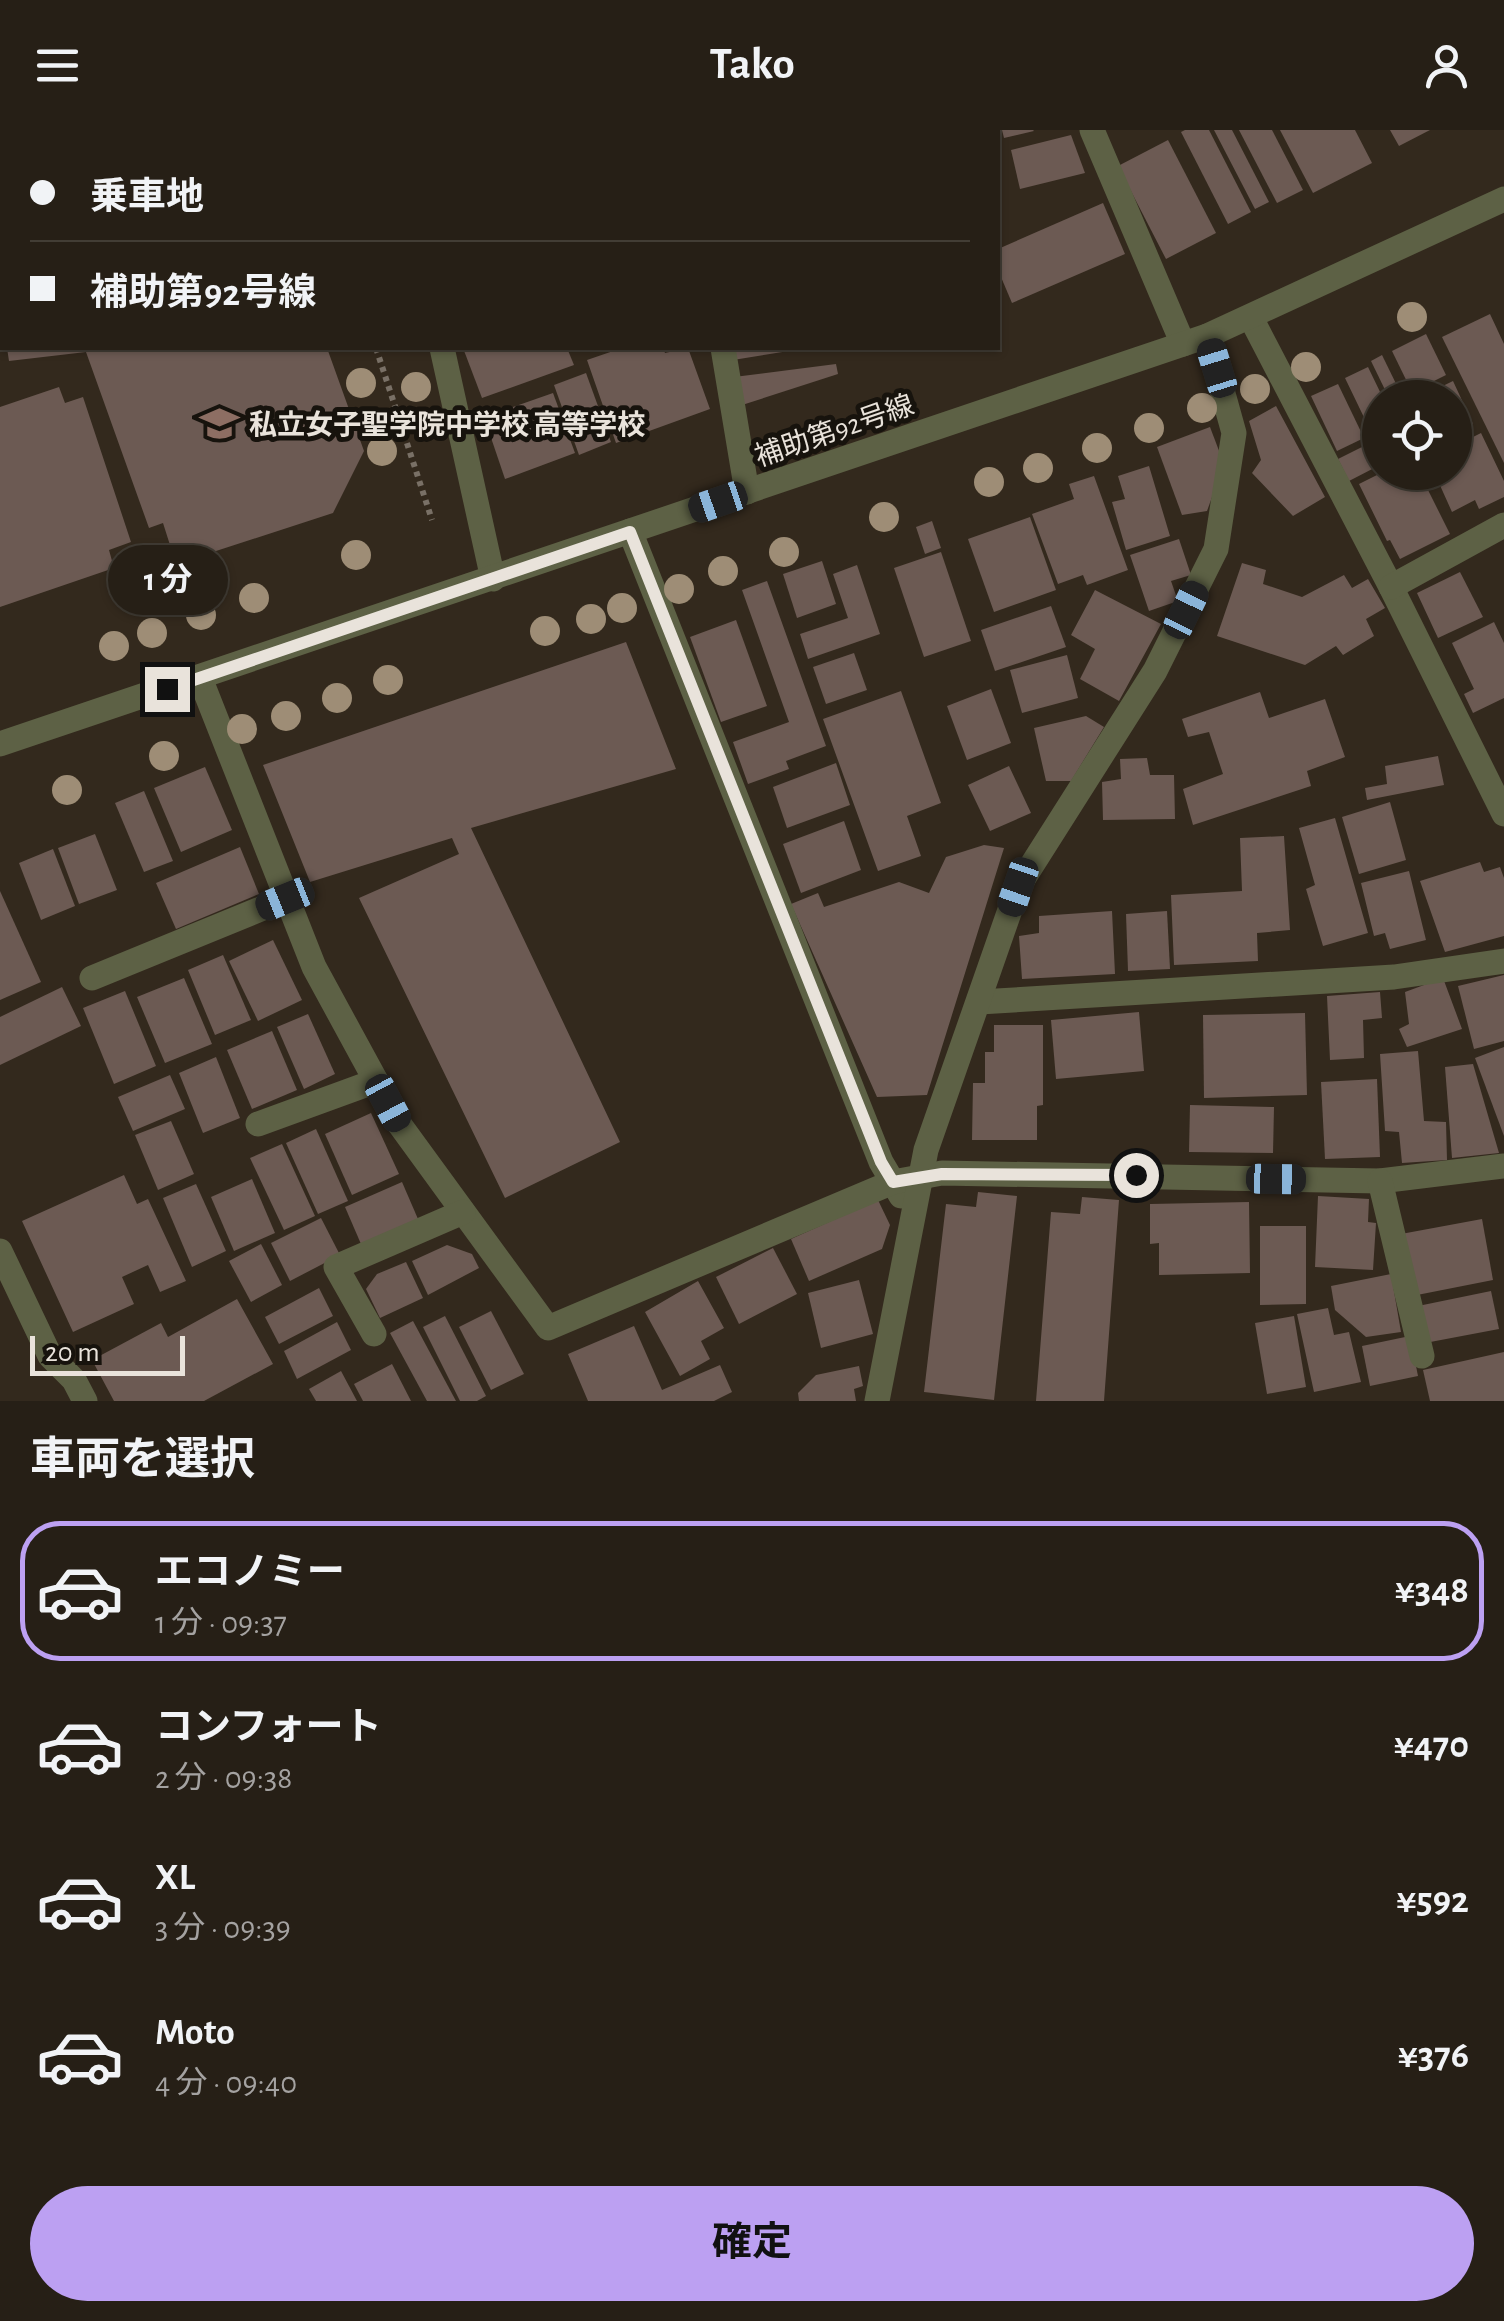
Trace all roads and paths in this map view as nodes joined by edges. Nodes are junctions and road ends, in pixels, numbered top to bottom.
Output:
1 (1092, 130) edge
2 (1504, 199) edge
3 (1251, 318) junction
4 (1195, 340) junction
5 (377, 350) edge
6 (442, 350) edge
7 (724, 350) edge
8 (747, 492) junction
9 (432, 520) dead end
10 (1504, 526) edge
11 (630, 532) junction
12 (493, 579) junction
13 (1392, 588) junction
14 (200, 678) junction
15 (0, 744) edge
16 (1504, 814) edge
17 (285, 899) junction
18 (1504, 961) edge
19 (92, 978) dead end
20 (979, 1002) junction
21 (376, 1081) junction
22 (258, 1124) dead end
23 (1504, 1166) edge
24 (922, 1176) junction
25 (1380, 1181) junction
26 (893, 1182) junction
27 (463, 1212) junction
28 (914, 1218) junction
29 (0, 1251) edge
30 (374, 1334) dead end
31 (1422, 1356) dead end
32 (85, 1401) edge
33 (877, 1401) edge

1 - 4 street
2 - 3 street, 補助第92号線
3 - 4 street, 補助第92号線
3 - 13 street
4 - 8 street, 補助第92号線
4 - 20 street
5 - 9 path
6 - 12 street
7 - 8 street
8 - 11 street, 補助第92号線
10 - 13 street
11 - 12 street, 補助第92号線
11 - 26 street
12 - 14 street, 補助第92号線
13 - 16 street
14 - 15 street, 補助第92号線
14 - 17 street
17 - 19 street
17 - 21 street
18 - 20 street
20 - 24 street
21 - 22 street
21 - 27 street
23 - 25 street
24 - 25 street
24 - 26 street
24 - 28 street
25 - 31 street
26 - 27 street
26 - 28 street
27 - 30 street
28 - 33 street
29 - 32 street

